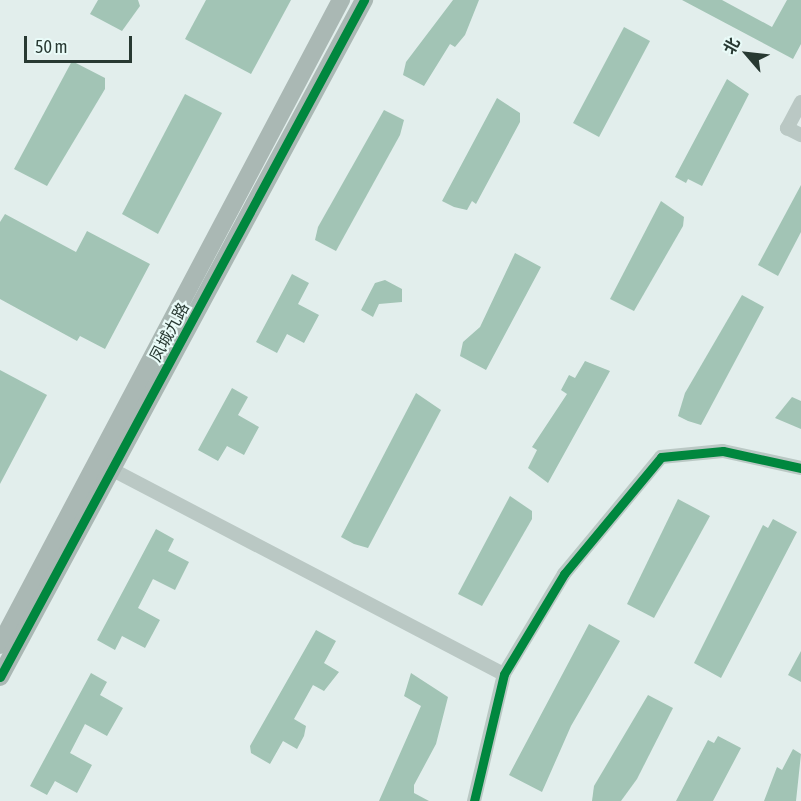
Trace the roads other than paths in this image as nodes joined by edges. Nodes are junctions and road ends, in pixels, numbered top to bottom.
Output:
1 (341, 0) edge
2 (364, 0) edge
3 (801, 102) edge
4 (801, 135) edge
5 (801, 468) edge
6 (112, 470) junction
7 (0, 645) edge
8 (504, 674) junction
9 (0, 677) edge
10 (474, 801) edge

1 - 7 street, 凤城九路
2 - 6 street, 凤城九路
3 - 4 street
5 - 8 street
6 - 8 street
6 - 9 street, 凤城九路
8 - 10 street

